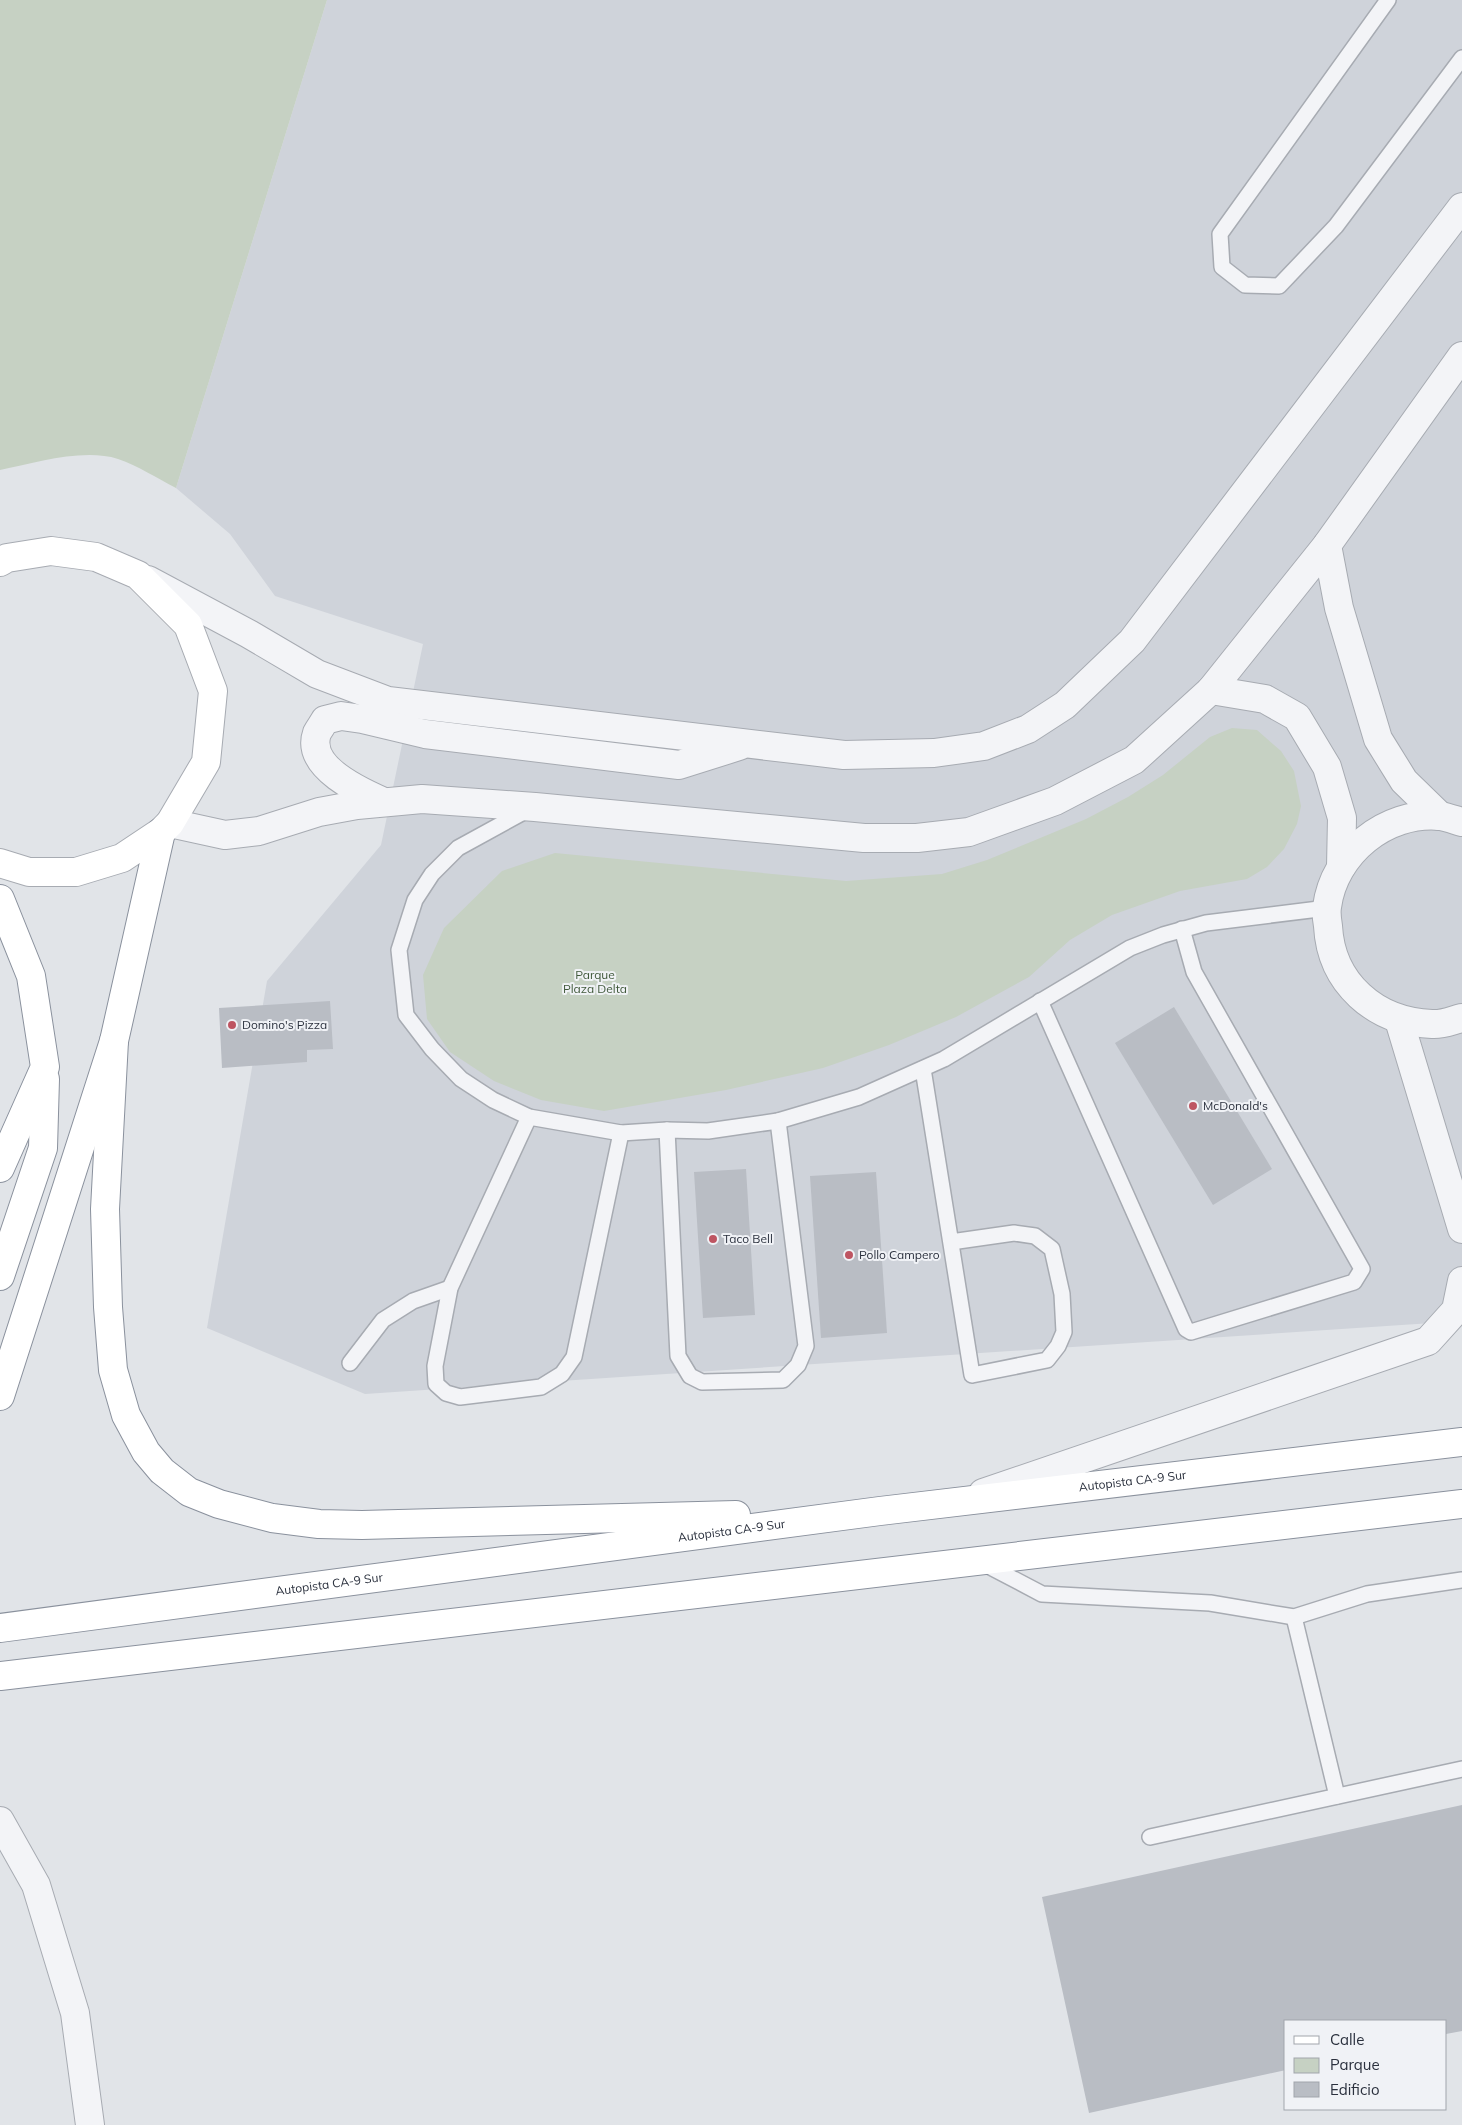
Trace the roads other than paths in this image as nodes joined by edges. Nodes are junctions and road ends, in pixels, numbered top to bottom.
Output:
1 (1388, 0) edge
2 (1462, 58) edge
3 (1462, 207) edge
4 (1459, 357) edge
5 (1327, 545) junction
6 (2, 560) edge
7 (138, 575) junction
8 (1211, 690) junction
9 (747, 743) junction
10 (384, 802) junction
11 (534, 807) junction
12 (1451, 819) edge
13 (165, 827) junction
14 (0, 864) edge
15 (1341, 867) junction
16 (0, 899) edge
17 (1327, 908) junction
18 (1182, 929) junction
19 (1040, 1001) junction
20 (1462, 1018) edge
21 (1399, 1020) junction
22 (114, 1041) junction
23 (44, 1067) junction
24 (923, 1069) junction
25 (529, 1117) junction
26 (778, 1121) junction
27 (667, 1130) junction
28 (621, 1133) junction
29 (0, 1168) edge
30 (1462, 1230) edge
31 (950, 1242) junction
32 (0, 1276) edge
33 (1462, 1281) edge
34 (450, 1288) junction
35 (350, 1362) dead end
36 (0, 1396) edge
37 (1462, 1442) edge
38 (954, 1503) junction
39 (1462, 1504) edge
40 (880, 1511) junction
41 (980, 1561) junction
42 (1462, 1580) edge
43 (1294, 1617) junction
44 (0, 1628) edge
45 (0, 1676) edge
46 (1462, 1769) edge
47 (1338, 1796) junction
48 (0, 1821) edge
49 (1150, 1837) dead end
50 (90, 2125) edge

1 - 2 lane
3 - 9 street
4 - 5 street
5 - 8 street
5 - 12 street
6 - 7 main road
7 - 9 street
7 - 13 main road
8 - 11 street
8 - 15 street
9 - 10 street
10 - 11 street
10 - 13 street
11 - 25 lane
12 - 15 street
13 - 14 main road
13 - 22 main road
15 - 17 street
16 - 23 main road
17 - 18 lane
17 - 21 street
18 - 19 lane
18 - 19 lane
19 - 24 lane
20 - 21 street
21 - 30 street
22 - 36 main road
22 - 40 main road
23 - 29 main road
23 - 32 main road
24 - 26 lane
24 - 31 lane
25 - 28 lane
25 - 34 lane
26 - 27 lane
26 - 27 lane
27 - 28 lane
28 - 34 lane
31 - 31 lane
33 - 38 street
34 - 35 lane
37 - 38 main road, Autopista CA-9 Sur
38 - 40 main road, Autopista CA-9 Sur
39 - 41 main road
40 - 44 main road, Autopista CA-9 Sur
41 - 43 lane
41 - 45 main road
42 - 43 lane
43 - 47 lane
46 - 47 lane
47 - 49 lane
48 - 50 street

